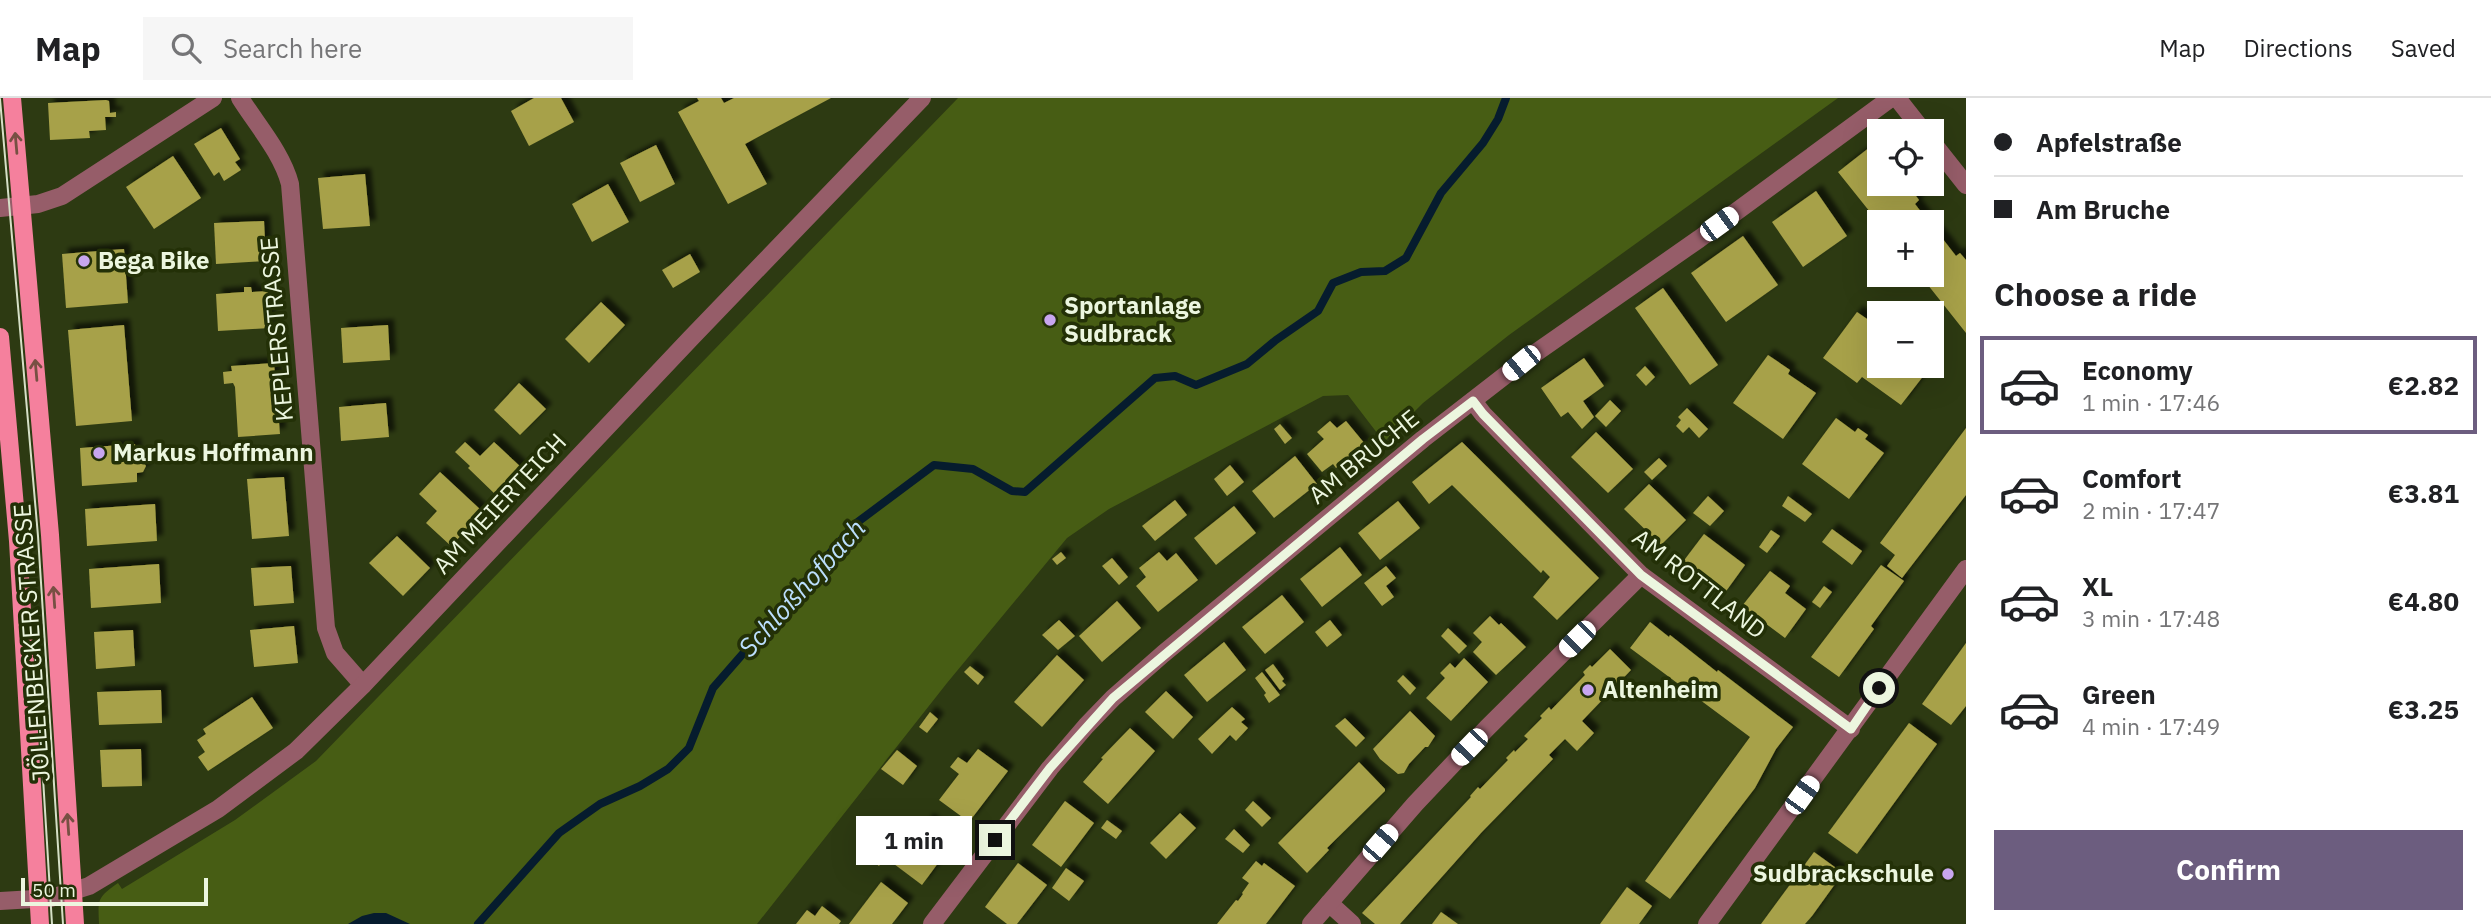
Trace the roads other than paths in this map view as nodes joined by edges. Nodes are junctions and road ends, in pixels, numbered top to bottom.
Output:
1 (12, 98) edge
2 (213, 98) edge
3 (240, 98) edge
4 (922, 98) edge
5 (1891, 98) edge
6 (1897, 98) edge
7 (1914, 119) edge
8 (1944, 157) edge
9 (1966, 185) edge
10 (22, 206) junction
11 (0, 208) edge
12 (0, 337) edge
13 (1473, 401) junction
14 (1966, 569) edge
15 (1641, 575) junction
16 (363, 685) junction
17 (1851, 729) junction
18 (73, 892) junction
19 (0, 901) edge
20 (39, 901) junction
21 (1329, 903) junction
22 (40, 924) edge
23 (75, 924) edge
24 (932, 924) edge
25 (1311, 924) edge
26 (1352, 924) edge
27 (1707, 924) edge

10 -> 1 main road, JÖLLENBECKER STRASSE
2 - 10 street
3 - 16 street, KEPLERSTRASSE
4 - 16 street, AM MEIERTEICH
5 - 13 street, AM BRUCHE
6 - 7 street
8 - 9 street
10 - 11 street
18 -> 10 main road, JÖLLENBECKER STRASSE
12 - 20 main road, JÖLLENBECKER STRASSE
13 - 15 street, AM ROTTLAND
13 - 24 street, AM BRUCHE
14 - 17 street
15 - 17 street, AM ROTTLAND
15 - 21 street
16 - 18 street, AM MEIERTEICH
17 - 27 street
18 - 20 street
18 - 23 main road, JÖLLENBECKER STRASSE
19 - 20 street
20 - 22 main road, JÖLLENBECKER STRASSE
21 - 25 street
21 - 26 street

